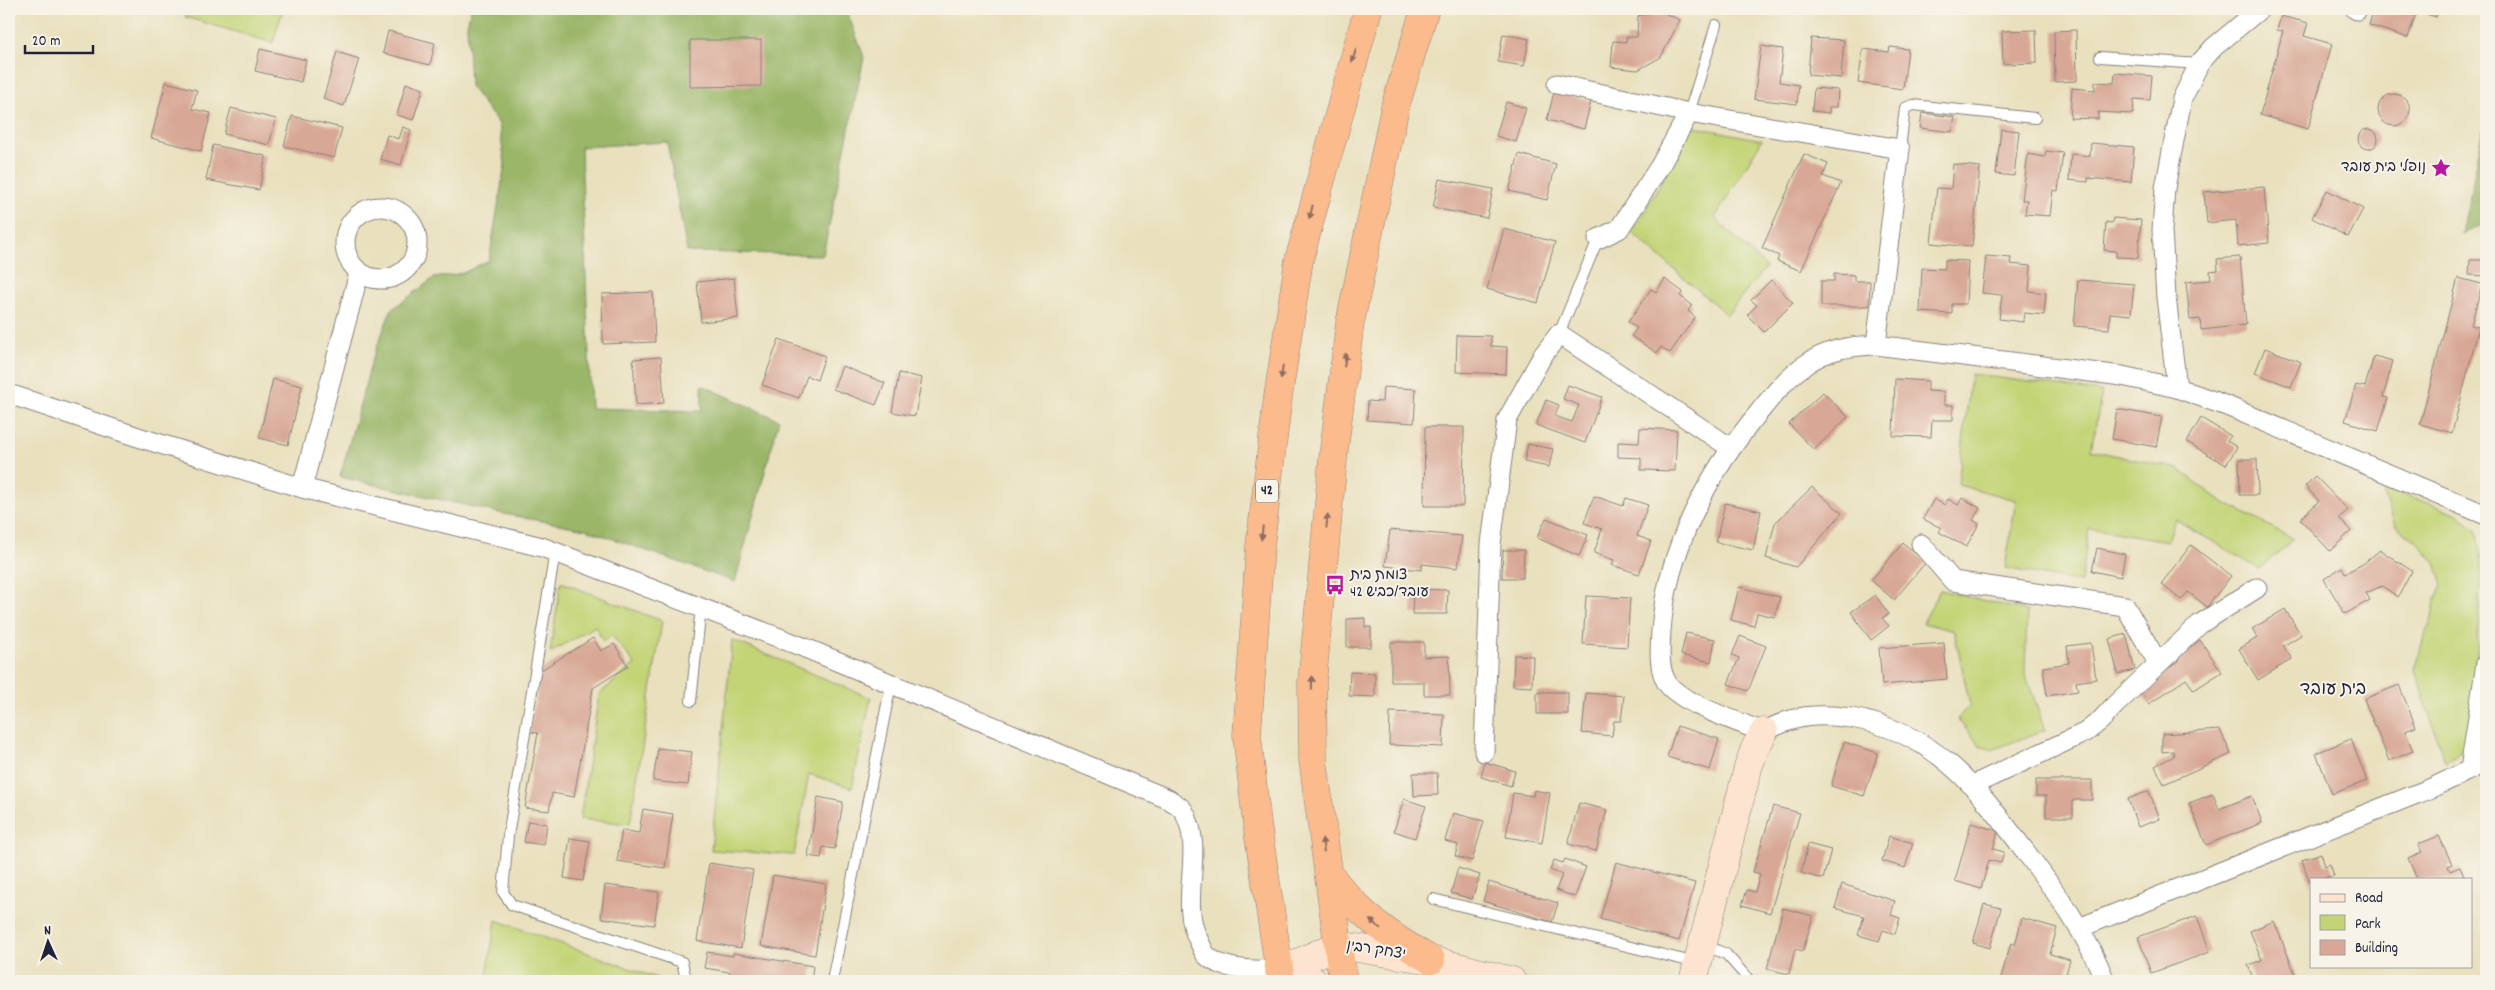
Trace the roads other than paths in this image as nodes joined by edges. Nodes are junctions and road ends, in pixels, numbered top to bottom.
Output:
1 (1368, 9) edge
2 (1426, 9) edge
3 (2260, 9) edge
4 (1716, 25) dead end
5 (2100, 57) dead end
6 (2199, 64) junction
7 (1557, 84) dead end
8 (1688, 112) junction
9 (2035, 118) dead end
10 (1900, 148) junction
11 (1598, 239) joint
12 (359, 272) dead end
13 (1560, 334) junction
14 (1876, 345) junction
15 (2176, 388) junction
16 (9, 394) edge
17 (1731, 448) junction
18 (302, 488) junction
19 (2486, 515) edge
20 (1921, 544) dead end
21 (555, 552) junction
22 (2257, 588) dead end
23 (700, 607) junction
24 (2158, 663) junction
25 (2486, 663) edge
26 (891, 684) junction
27 (691, 701) dead end
28 (1764, 732) junction
29 (1484, 752) dead end
30 (2478, 766) edge
31 (1973, 785) junction
32 (1327, 872) junction
33 (1433, 899) dead end
34 (2079, 928) junction
35 (1338, 945) junction
36 (1431, 960) junction
37 (1699, 968) edge
38 (1280, 976) edge
39 (690, 981) edge
40 (832, 981) edge
41 (1313, 981) edge
42 (1343, 981) edge
43 (1512, 981) edge
44 (1750, 981) edge
45 (2104, 981) edge

1 -> 38 highway, 42
32 -> 2 highway
3 - 6 street
4 - 8 lane
5 - 6 lane
6 - 15 street
7 - 8 street
8 - 10 street
8 - 11 street
9 - 10 lane
10 - 14 street
11 - 13 lane
12 - 18 street
13 - 17 street
13 - 29 street
14 - 15 street
14 - 17 street
15 - 19 street
16 - 18 street
17 - 28 street
18 - 21 street
20 - 24 street
21 - 23 street
21 - 39 lane
22 - 24 street
23 - 26 street
23 - 27 lane
24 - 31 street
25 - 30 street
26 - 38 street
26 - 40 lane
28 - 31 street
28 - 37 main road
30 - 34 street
31 - 34 street
32 - 35 highway
36 -> 32 highway
33 - 37 lane
34 - 45 street
35 - 36 main road, יצחק רבין
35 - 38 main road, יצחק רבין
35 - 42 highway
36 - 43 main road, יצחק רבין
37 - 44 lane
38 - 41 main road

